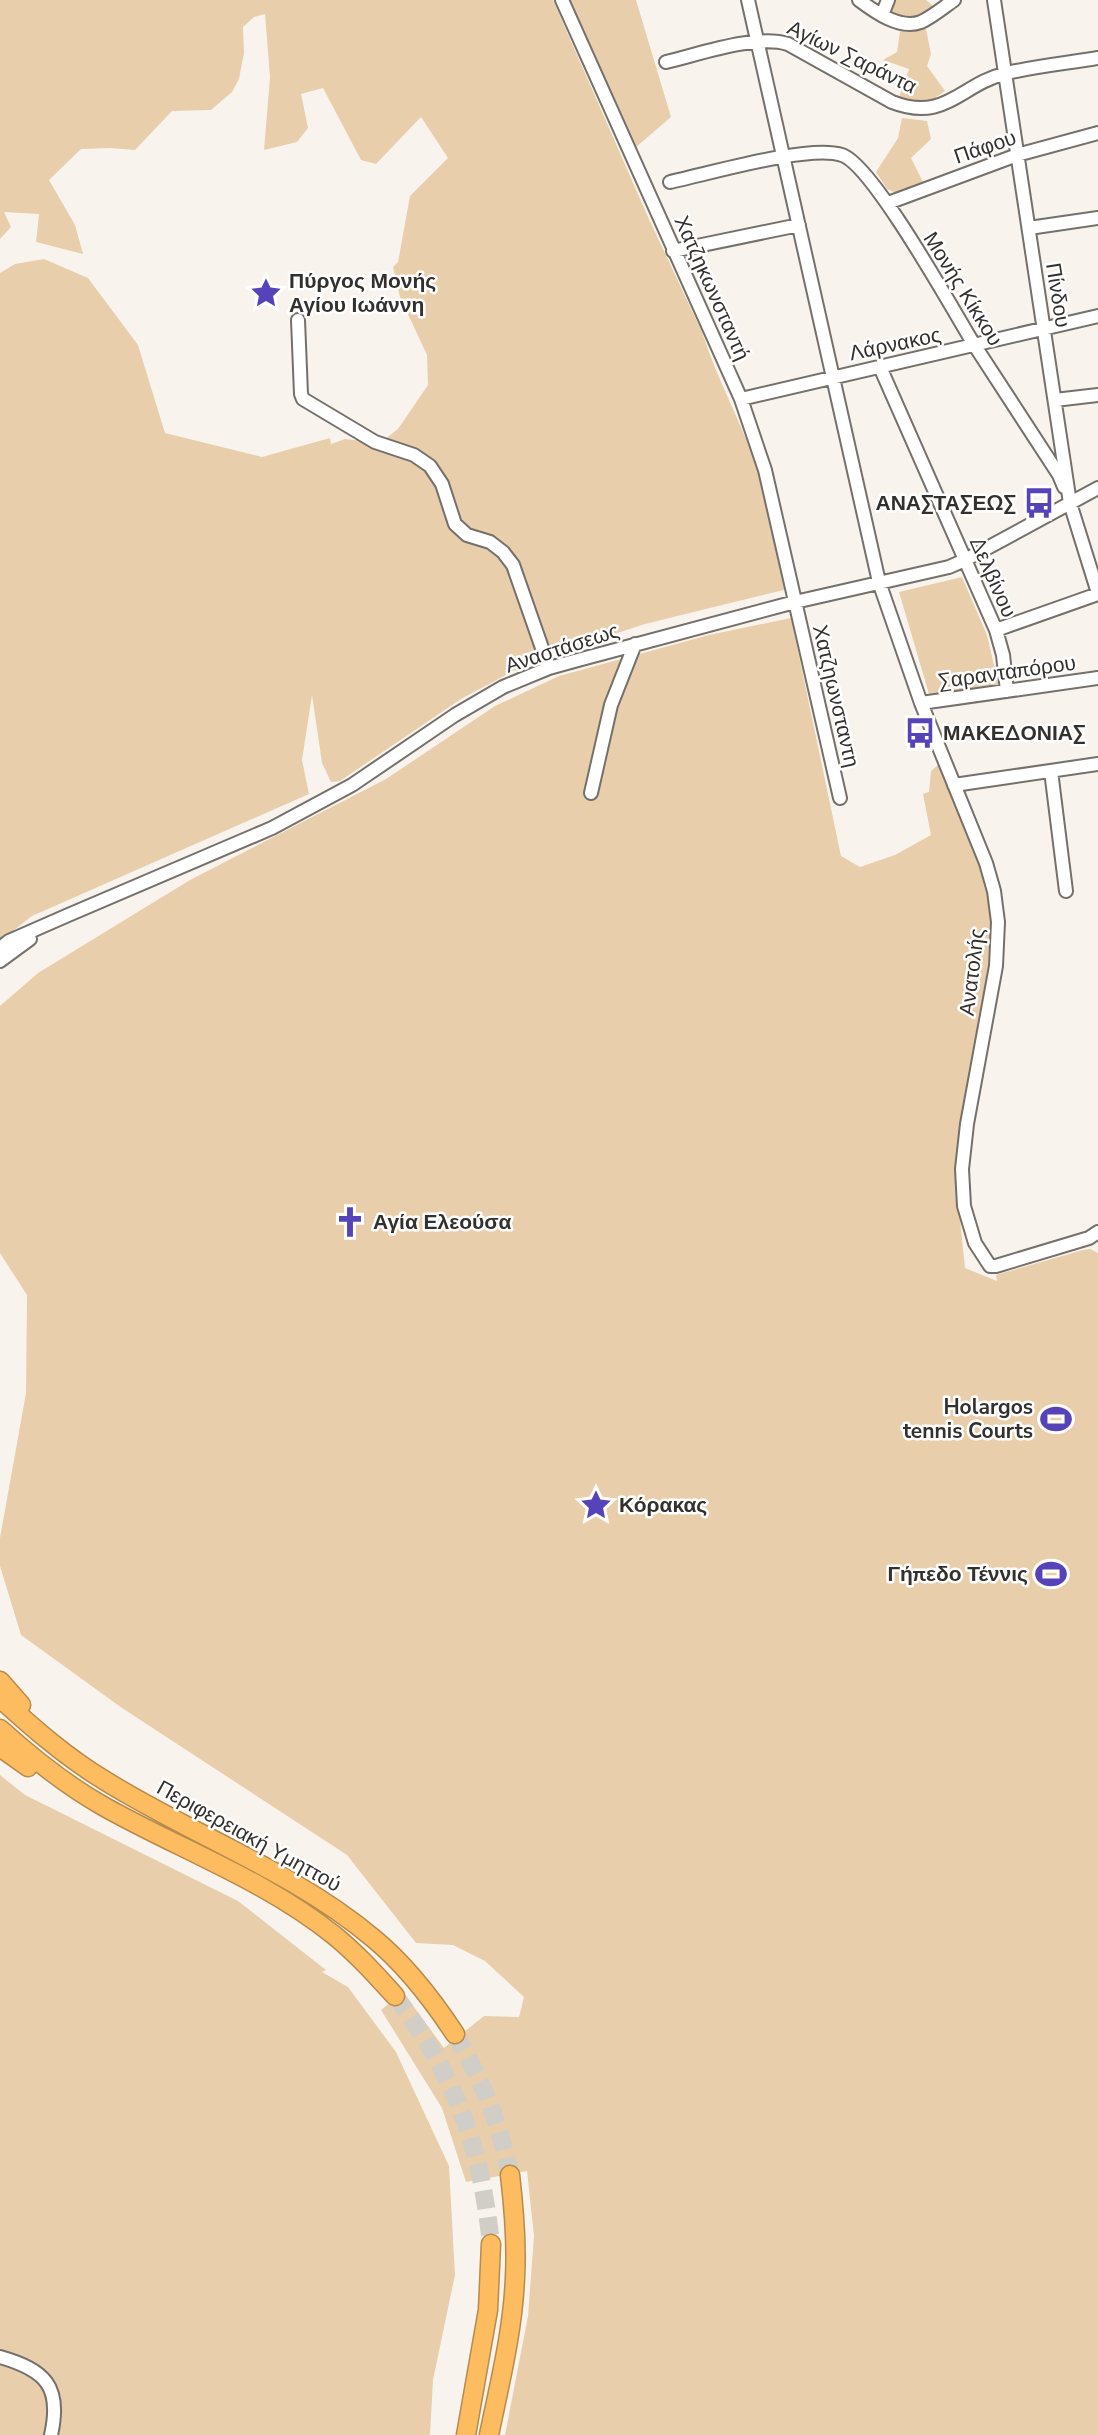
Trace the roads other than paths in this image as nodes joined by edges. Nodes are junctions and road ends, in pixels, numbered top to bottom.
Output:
1 (562, 0) edge
2 (748, 0) edge
3 (859, 0) edge
4 (888, 0) edge
5 (954, 0) edge
6 (994, 0) edge
7 (938, 4) edge
8 (882, 15) junction
9 (756, 41) junction
10 (1098, 58) edge
11 (666, 62) dead end
12 (1005, 73) junction
13 (1098, 133) edge
14 (1017, 155) junction
15 (783, 157) junction
16 (670, 183) dead end
17 (888, 203) junction
18 (1098, 218) edge
19 (799, 225) junction
20 (1028, 228) junction
21 (673, 251) junction
22 (1098, 316) edge
23 (298, 320) dead end
24 (1044, 328) junction
25 (975, 346) junction
26 (880, 367) junction
27 (833, 377) junction
28 (1098, 395) edge
29 (741, 399) junction
30 (1055, 400) junction
31 (1098, 488) edge
32 (1070, 503) junction
33 (965, 561) junction
34 (879, 582) junction
35 (1098, 593) edge
36 (795, 602) junction
37 (996, 630) junction
38 (635, 645) junction
39 (549, 668) junction
40 (1098, 678) edge
41 (1007, 691) junction
42 (921, 704) junction
43 (1098, 764) edge
44 (1051, 771) junction
45 (954, 785) junction
46 (591, 793) dead end
47 (840, 798) dead end
48 (1066, 891) dead end
49 (66, 916) junction
50 (0, 948) edge
51 (0, 961) edge
52 (1095, 1237) edge
53 (0, 1681) edge
54 (0, 1698) edge
55 (0, 1729) edge
56 (0, 1747) edge
57 (65, 1755) junction
58 (99, 1804) junction
59 (395, 1996) tunnel mouth
60 (455, 2034) tunnel mouth
61 (510, 2175) tunnel mouth
62 (491, 2244) tunnel mouth
63 (0, 2357) edge
64 (51, 2435) edge
65 (466, 2435) edge
66 (489, 2435) edge

1 - 21 street, Χατζηκωνσταντή
2 - 9 street, Ανατολής
3 - 8 street
4 - 8 street
5 - 7 street
6 - 12 street, Πίνδου
7 - 8 street
9 - 11 street, Αγίων Σαράντα
9 - 12 street, Αγίων Σαράντα
9 - 15 street, Ανατολής
10 - 12 street, Αγίων Σαράντα
12 - 14 street, Πίνδου
13 - 14 street, Πάφου
14 - 17 street, Πάφου
14 - 20 street, Πίνδου
15 - 16 street, Μονής Κίκκου
15 - 17 street, Μονής Κίκκου
15 - 19 street, Ανατολής
17 - 25 street, Μονής Κίκκου
18 - 20 street
19 - 21 street
19 - 27 street, Ανατολής
20 - 24 street, Πίνδου
21 - 29 street, Χατζηκωνσταντή
22 - 24 street, Λάρνακος
23 - 39 street
24 - 25 street, Λάρνακος
24 - 30 street, Πίνδου
25 - 26 street, Λάρνακος
25 - 32 street, Μονής Κίκκου
26 - 27 street, Λάρνακος
26 - 33 street, Δελβίνου
27 - 29 street, Λάρνακος
27 - 34 street, Ανατολής
28 - 30 street
29 - 36 street, Χατζηκωνσταντή
30 - 32 street, Πίνδου
31 - 32 street, Αναστάσεως
32 - 33 street, Αναστάσεως
32 - 35 street, Πίνδου
33 - 34 street, Αναστάσεως
33 - 37 street, Δελβίνου
34 - 36 street, Αναστάσεως
34 - 42 street, Ανατολής
35 - 37 street
36 - 38 street, Αναστάσεως
36 - 47 street, Χατζηωνσταντη
37 - 41 street, Δελβίνου
38 - 39 street, Αναστάσεως
38 - 46 street
39 - 49 street, Αναστάσεως
40 - 41 street, Σαρανταπόρου
41 - 42 street, Σαρανταπόρου
42 - 45 street, Ανατολής
43 - 44 street
44 - 45 street
44 - 48 street
45 - 52 street, Ανατολής
49 - 50 street
49 - 51 street
53 - 57 highway
54 - 57 highway, Περιφερειακή Υμηττού
55 - 58 highway, Περιφερειακή Υμηττού
56 - 58 highway
57 - 60 highway, Περιφερειακή Υμηττού
58 - 59 highway, Περιφερειακή Υμηττού
61 - 66 highway
62 - 65 highway
63 - 64 street

